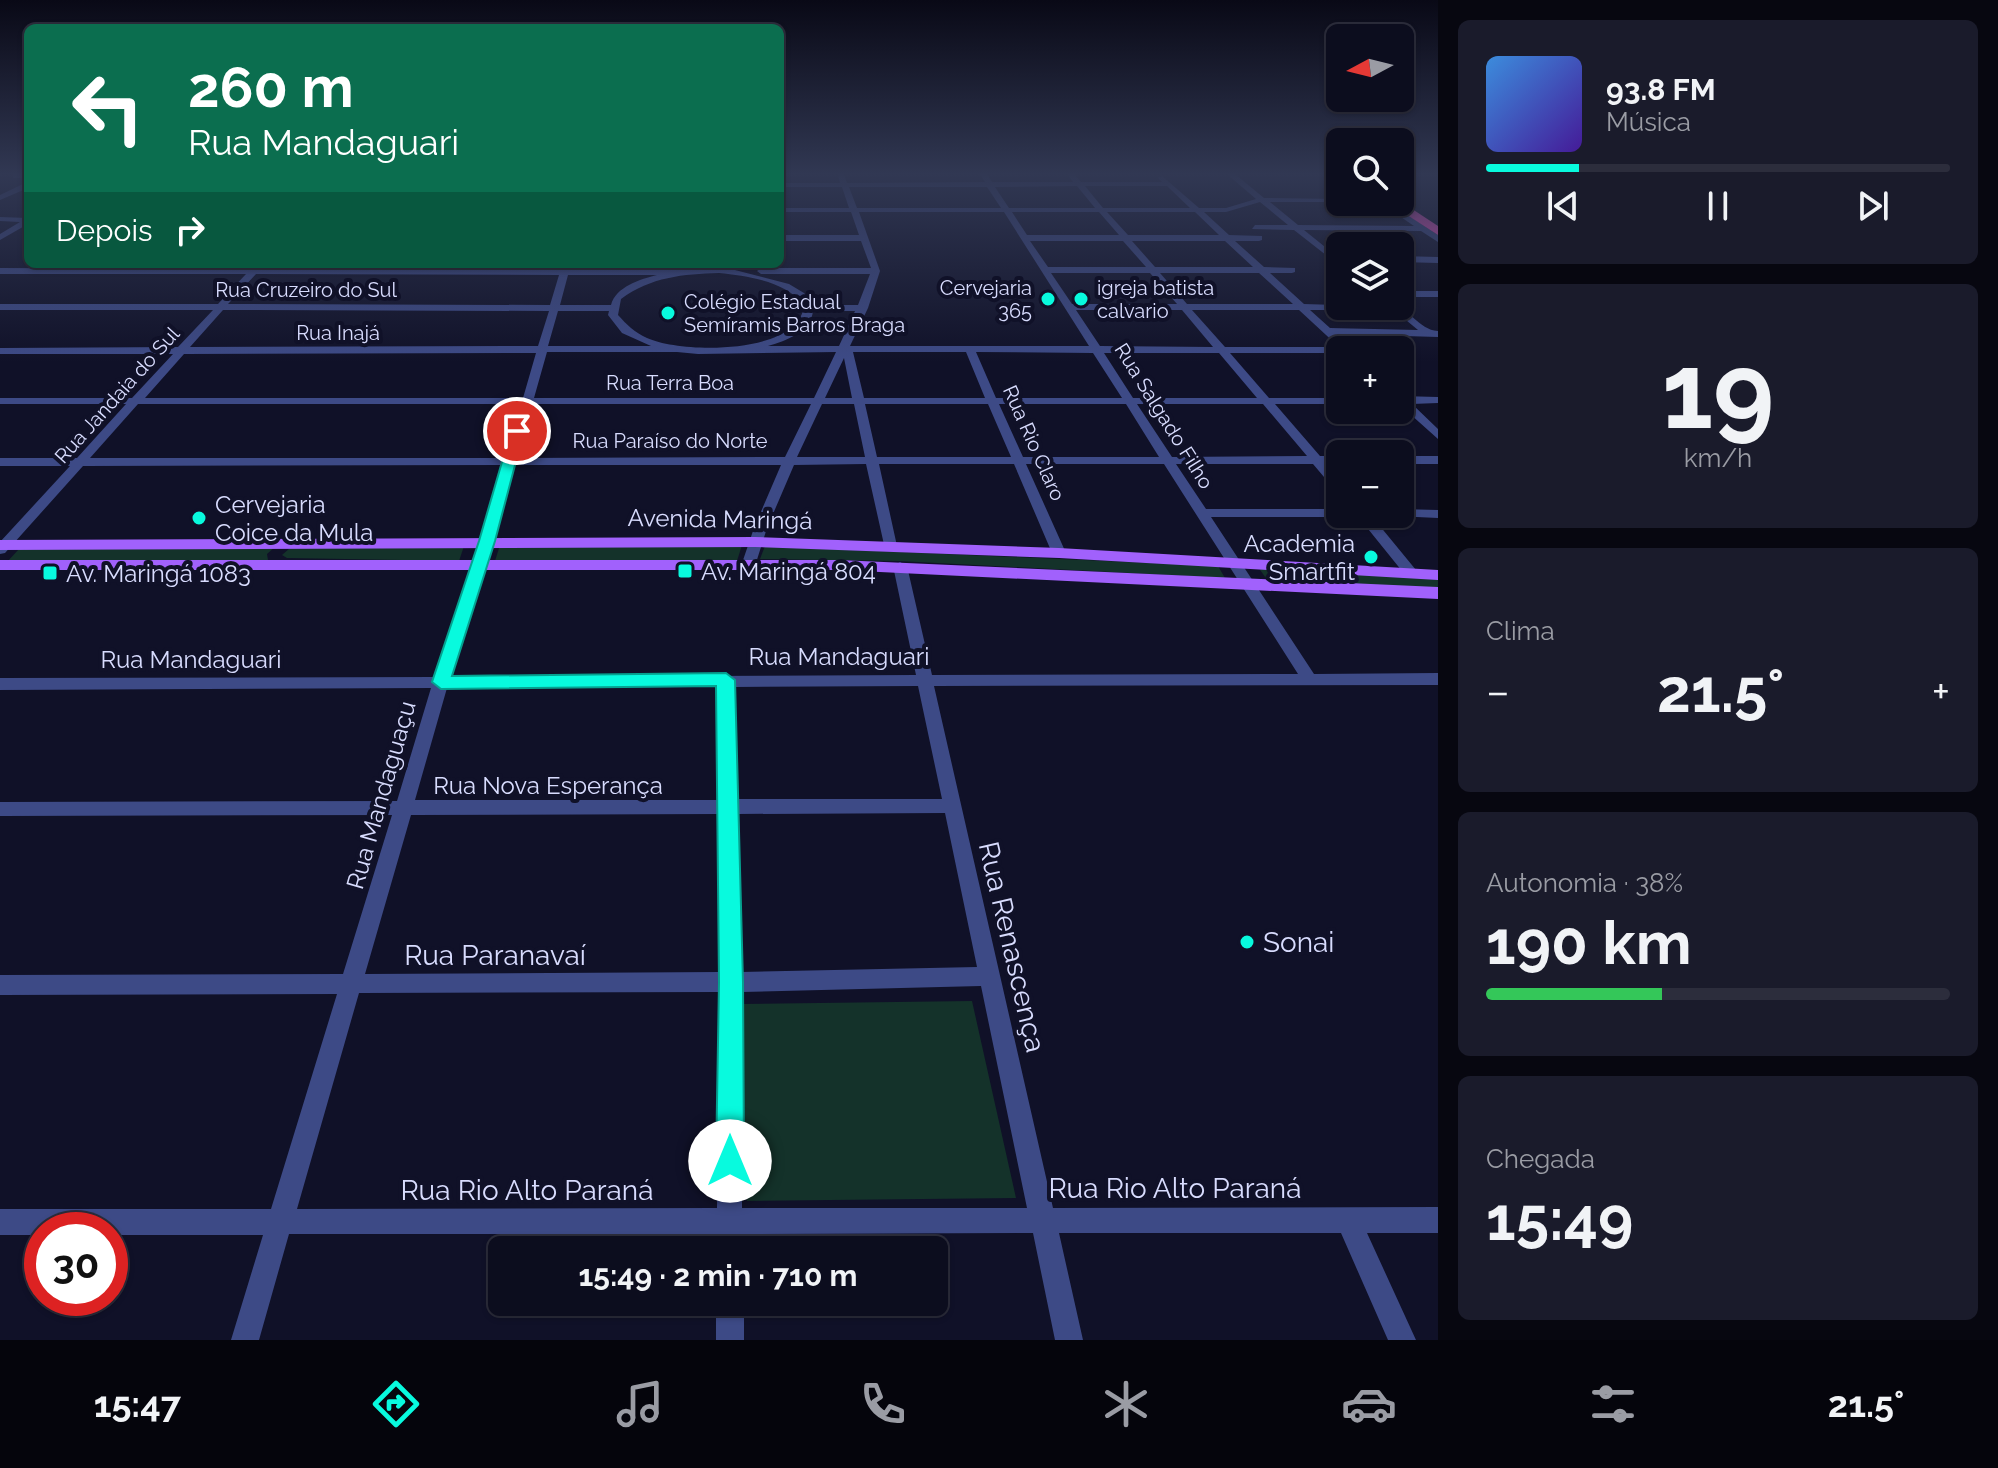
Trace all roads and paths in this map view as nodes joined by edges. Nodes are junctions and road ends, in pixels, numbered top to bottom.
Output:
1 (1307, 237) edge
2 (784, 238) edge
3 (862, 238) joint
4 (1024, 238) joint
5 (1126, 238) junction
6 (1226, 238) junction
7 (1259, 238) dead end
8 (1326, 251) edge
9 (1414, 259) edge
10 (1438, 260) edge
11 (193, 268) edge
12 (256, 268) edge
13 (566, 268) edge
14 (589, 268) edge
15 (1045, 270) junction
16 (1154, 270) junction
17 (1261, 270) junction
18 (1292, 270) dead end
19 (0, 271) edge
20 (876, 271) junction
21 (681, 272) junction
22 (738, 272) junction
23 (1414, 294) edge
24 (1438, 294) edge
25 (0, 307) edge
26 (220, 307) junction
27 (1070, 307) junction
28 (1185, 307) junction
29 (1301, 307) junction
30 (1326, 307) edge
31 (554, 308) junction
32 (613, 308) junction
33 (808, 308) junction
34 (863, 308) junction
35 (1413, 320) edge
36 (1327, 331) junction
37 (1333, 336) edge
38 (1435, 336) edge
39 (676, 349) junction
40 (742, 349) junction
41 (970, 350) junction
42 (1326, 350) edge
43 (0, 351) edge
44 (180, 351) junction
45 (541, 351) junction
46 (844, 351) junction
47 (1099, 351) junction
48 (1223, 351) junction
49 (858, 400) junction
50 (1414, 400) edge
51 (1438, 400) edge
52 (0, 401) edge
53 (136, 401) junction
54 (526, 401) junction
55 (817, 401) junction
56 (995, 401) junction
57 (1130, 401) junction
58 (1267, 401) junction
59 (1326, 401) edge
60 (1414, 412) edge
61 (1438, 435) edge
62 (1021, 460) junction
63 (1317, 460) junction
64 (1326, 460) edge
65 (1414, 460) edge
66 (1438, 460) edge
67 (509, 461) junction
68 (789, 461) junction
69 (872, 461) junction
70 (1168, 461) junction
71 (0, 462) edge
72 (81, 463) junction
73 (1326, 471) edge
74 (1202, 513) junction
75 (1326, 513) edge
76 (1414, 513) edge
77 (1438, 514) edge
78 (1374, 528) edge
79 (487, 541) junction
80 (667, 541) junction
81 (293, 542) junction
82 (755, 542) junction
83 (890, 546) junction
84 (2, 547) edge
85 (1059, 553) junction
86 (1233, 562) junction
87 (281, 564) junction
88 (0, 565) edge
89 (664, 565) junction
90 (479, 566) junction
91 (748, 566) junction
92 (900, 566) junction
93 (1411, 573) junction
94 (1247, 583) junction
95 (1437, 589) edge
96 (1309, 679) junction
97 (1438, 679) edge
98 (726, 680) junction
99 (926, 681) junction
100 (441, 682) junction
101 (0, 684) edge
102 (952, 806) junction
103 (0, 809) edge
104 (727, 809) junction
105 (404, 810) junction
106 (991, 976) junction
107 (731, 982) junction
108 (351, 984) junction
109 (0, 985) edge
110 (1044, 1220) junction
111 (1348, 1220) junction
112 (1438, 1220) edge
113 (729, 1221) junction
114 (0, 1222) edge
115 (279, 1223) junction
116 (729, 1236) edge
117 (730, 1316) edge
118 (245, 1340) edge
119 (730, 1340) edge
120 (1069, 1340) edge
121 (1402, 1340) edge

1 - 8 street
2 - 3 street
3 - 20 street
4 - 5 street
4 - 15 street, Rua Salgado Filho
5 - 6 street
5 - 16 street
6 - 7 street
6 - 17 street
9 - 10 street
11 - 19 street
12 - 26 street, Rua Jandaia do Sul
13 - 31 street, Rua Mandaguaçu
14 - 21 street
15 - 16 street
15 - 27 street, Rua Salgado Filho
16 - 17 street
16 - 28 street
17 - 18 street
17 - 29 street
20 - 22 street
20 - 34 street
21 - 22 street
21 - 32 street
22 - 33 street
23 - 24 street
25 - 26 street, Rua Cruzeiro do Sul
26 - 31 street, Rua Cruzeiro do Sul
26 - 44 street, Rua Jandaia do Sul
27 - 28 street
27 - 47 street, Rua Salgado Filho
28 - 29 street
28 - 48 street
29 - 30 street
29 - 36 street
31 - 32 street, Rua Cruzeiro do Sul
31 - 45 street, Rua Mandaguaçu
32 - 39 street
33 - 34 street
33 - 40 street
34 - 46 street
35 - 38 street
36 - 37 street
36 - 38 street
39 - 40 street, Rua Inajá
39 - 45 street, Rua Inajá
40 - 46 street
41 - 46 street
41 - 47 street
41 - 56 street, Rua Rio Claro
42 - 48 street
43 - 44 street, Rua Inajá
44 - 45 street, Rua Inajá
44 - 53 street, Rua Jandaia do Sul
45 - 54 street, Rua Mandaguaçu
46 - 49 street
46 - 55 street
47 - 48 street
47 - 57 street, Rua Salgado Filho
48 - 58 street
49 - 55 street, Rua Terra Boa
49 - 56 street, Rua Terra Boa
49 - 69 street
50 - 51 street
52 - 53 street, Rua Terra Boa
53 - 54 street, Rua Terra Boa
53 - 72 street, Rua Jandaia do Sul
54 - 55 street, Rua Terra Boa
54 - 67 street, Rua Mandaguaçu
55 - 68 street
56 - 57 street, Rua Terra Boa
56 - 62 street, Rua Rio Claro
57 - 58 street, Rua Terra Boa
57 - 70 street, Rua Salgado Filho
58 - 59 street, Rua Terra Boa
58 - 63 street
60 - 61 street
62 - 69 street, Rua Paraíso do Norte
62 - 70 street, Rua Paraíso do Norte
62 - 85 street, Rua Rio Claro
63 - 64 street, Rua Paraíso do Norte
63 - 70 street, Rua Paraíso do Norte
63 - 73 street
65 - 66 street
67 - 68 street, Rua Paraíso do Norte
67 - 72 street, Rua Paraíso do Norte
67 - 79 street, Rua Mandaguaçu
68 - 69 street, Rua Paraíso do Norte
68 - 82 street
69 - 83 street
70 - 74 street, Rua Salgado Filho
71 - 72 street, Rua Paraíso do Norte
72 - 84 street, Rua Jandaia do Sul
74 - 75 street
74 - 86 street, Rua Salgado Filho
76 - 77 street
78 - 93 street
79 - 80 main road, Avenida Maringá
79 - 81 main road, Avenida Maringá
79 - 90 street, Rua Mandaguaçu
80 - 82 main road, Avenida Maringá
80 - 89 main road
81 - 84 main road, Avenida Maringá
81 - 87 main road
82 - 83 main road, Avenida Maringá
82 - 91 street
83 - 85 main road, Avenida Maringá
85 - 86 main road, Avenida Maringá
86 - 93 main road, Avenida Maringá
86 - 94 street, Rua Salgado Filho
87 - 88 main road, Avenida Maringá
87 - 90 main road, Avenida Maringá
89 - 90 main road, Avenida Maringá
89 - 91 main road, Avenida Maringá
90 - 100 street, Rua Mandaguaçu
91 - 92 main road, Avenida Maringá
92 - 94 main road, Avenida Maringá
92 - 99 street, Rua Renascença
93 - 95 main road, Avenida Maringá
94 - 95 main road, Avenida Maringá
94 - 96 street, Rua Salgado Filho
96 - 97 street, Rua Mandaguari
96 - 99 street, Rua Mandaguari
98 - 99 street, Rua Mandaguari
98 - 100 street, Rua Mandaguari
98 - 104 street
99 - 102 street, Rua Renascença
100 - 101 street, Rua Mandaguari
100 - 105 street, Rua Mandaguaçu
102 - 104 street, Rua Nova Esperança
102 - 106 street, Rua Renascença
103 - 105 street, Rua Nova Esperança
104 - 105 street, Rua Nova Esperança
104 - 107 street
105 - 108 street, Rua Mandaguaçu
106 - 107 street, Rua Paranavaí
106 - 110 street, Rua Renascença
107 - 108 street, Rua Paranavaí
107 - 113 street
108 - 109 street, Rua Paranavaí
108 - 115 street, Rua Mandaguaçu
110 - 111 street, Rua Rio Alto Paraná
110 - 113 street, Rua Rio Alto Paraná
110 - 120 street, Rua Renascença
111 - 112 street, Rua Rio Alto Paraná
111 - 121 street
113 - 115 street, Rua Rio Alto Paraná
113 - 116 street
114 - 115 street, Rua Rio Alto Paraná
115 - 118 street, Rua Mandaguaçu
117 - 119 street

